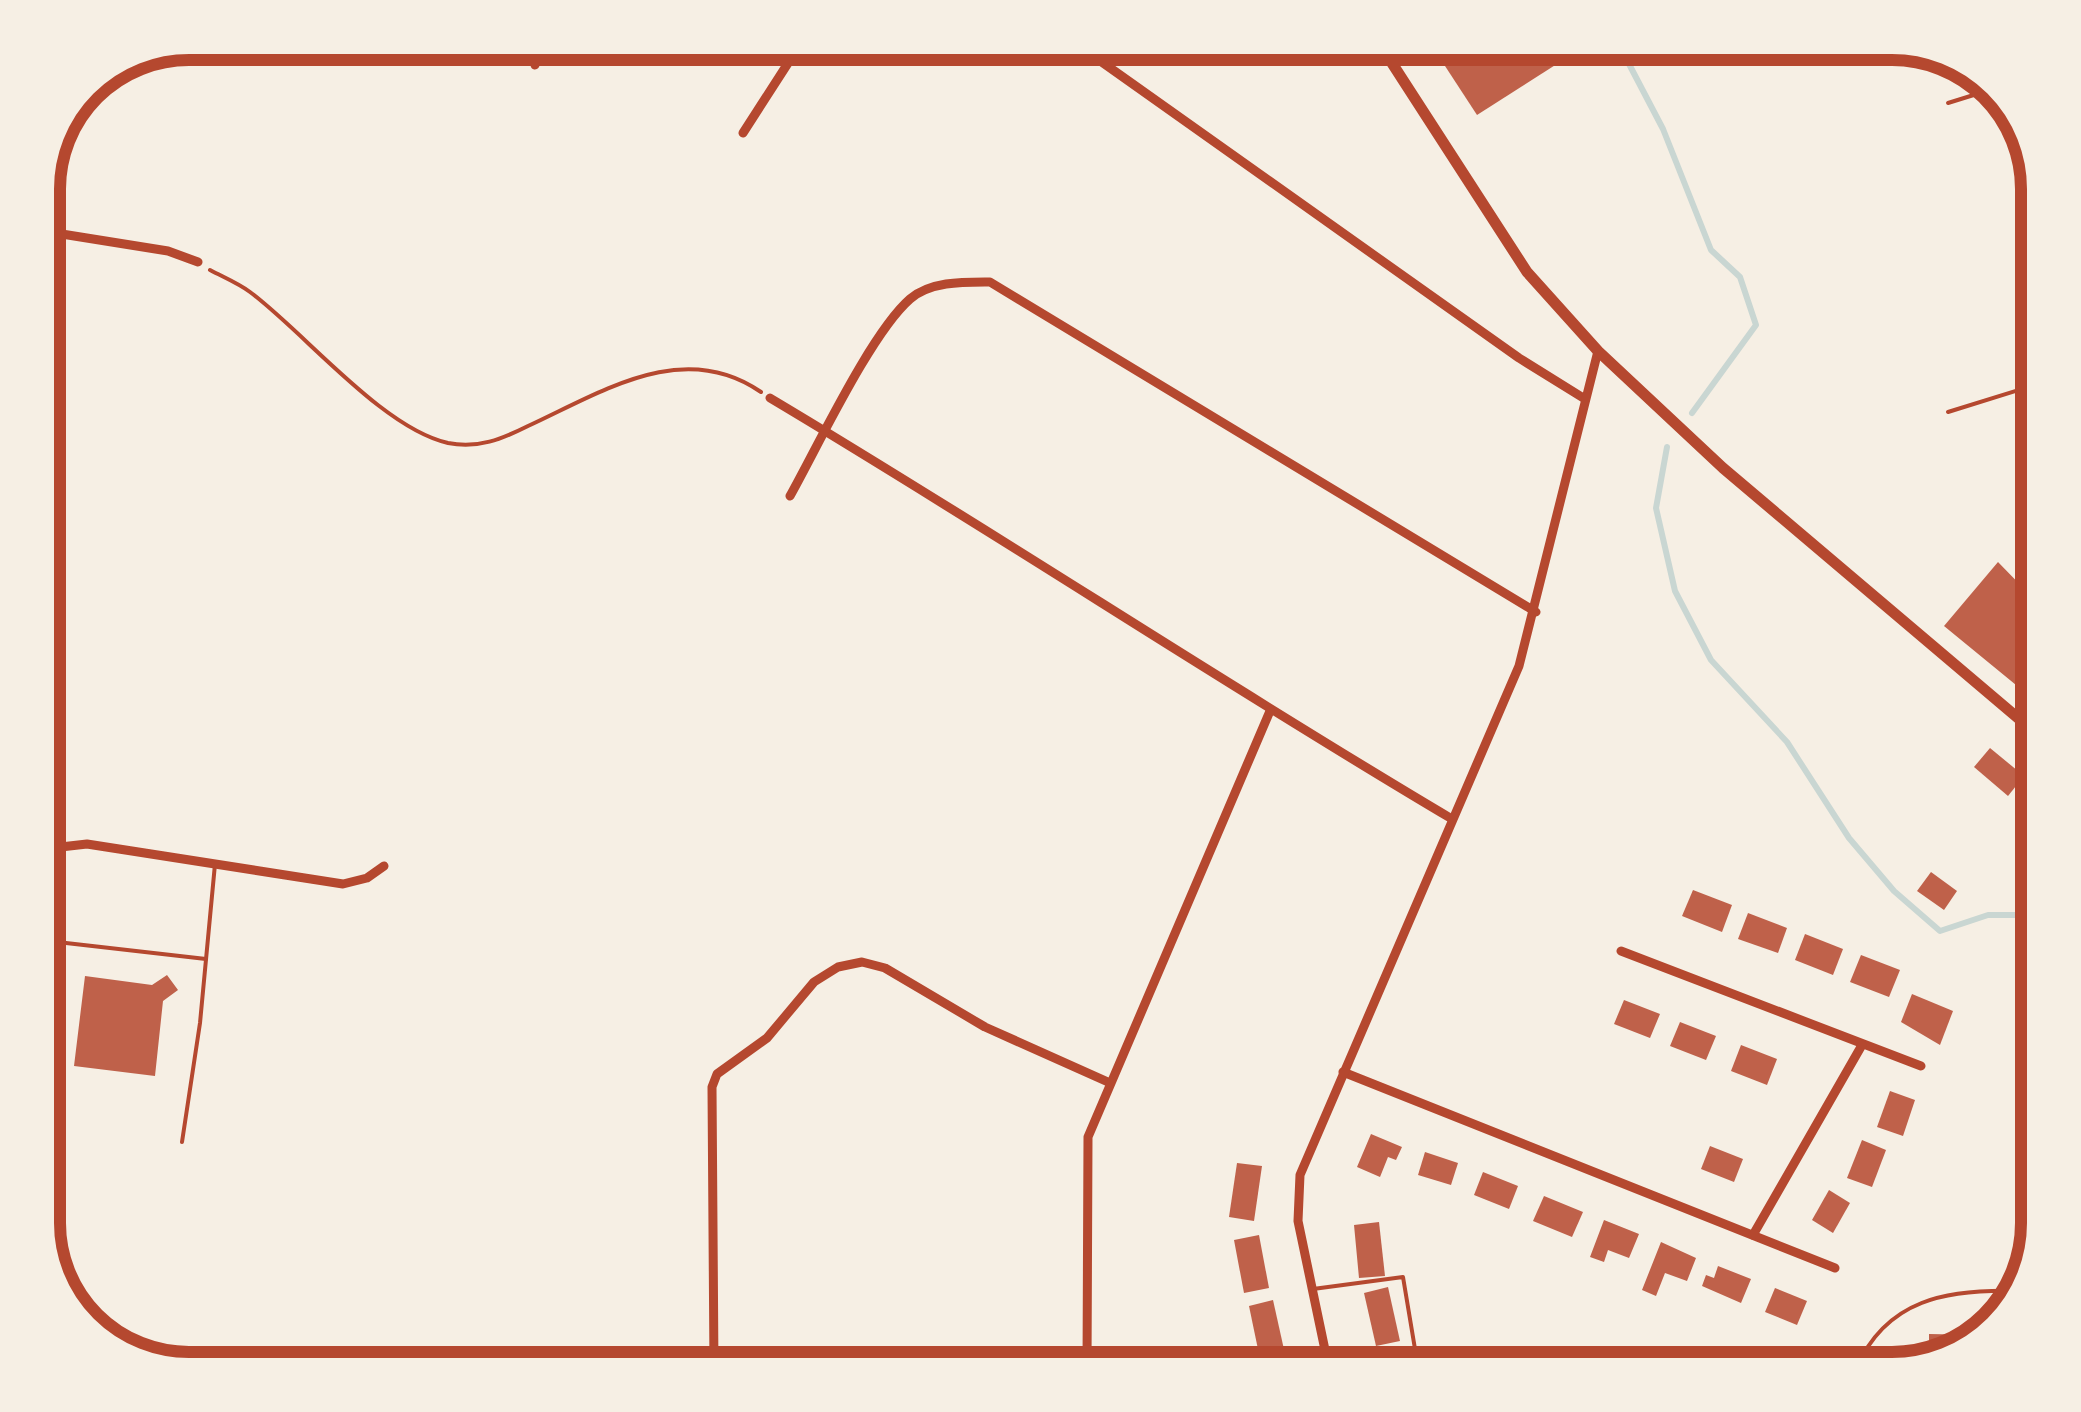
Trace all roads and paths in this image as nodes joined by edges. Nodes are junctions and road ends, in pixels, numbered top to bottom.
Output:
1 (536, 60) edge
2 (789, 60) edge
3 (1100, 60) edge
4 (1391, 60) edge
5 (534, 66) dead end
6 (1979, 94) edge
7 (1948, 103) dead end
8 (742, 133) dead end
9 (60, 234) edge
10 (198, 262) joint
11 (1598, 351) junction
12 (2021, 389) edge
13 (770, 398) joint
14 (1585, 400) junction
15 (1948, 412) dead end
16 (827, 432) junction
17 (790, 496) dead end
18 (1536, 612) junction
19 (1270, 711) junction
20 (2021, 722) edge
21 (1452, 819) junction
22 (60, 847) edge
23 (215, 864) junction
24 (384, 866) dead end
25 (66, 942) dead end
26 (1621, 950) dead end
27 (206, 959) junction
28 (1862, 1045) junction
29 (1921, 1066) dead end
30 (1343, 1072) junction
31 (1108, 1082) junction
32 (182, 1142) dead end
33 (1753, 1235) junction
34 (1835, 1268) dead end
35 (1312, 1289) junction
36 (2001, 1290) edge
37 (714, 1352) edge
38 (1087, 1352) edge
39 (1324, 1352) edge
40 (1416, 1352) edge
41 (1863, 1352) edge

1 - 5 street
2 - 8 street
3 - 14 street
4 - 11 street
6 - 7 lane
9 - 10 street
10 - 13 path
11 - 14 street
11 - 20 street
12 - 15 lane
13 - 16 street
14 - 18 street
16 - 17 street
16 - 18 street
16 - 19 street
18 - 21 street
19 - 21 street
19 - 31 street
21 - 30 street
22 - 23 street
23 - 24 street
23 - 27 lane
25 - 27 lane
26 - 28 street
27 - 32 lane
28 - 29 street
28 - 33 street
30 - 33 street
30 - 35 street
31 - 37 street
31 - 38 street
33 - 34 street
35 - 39 street
35 - 40 lane
36 - 41 lane

